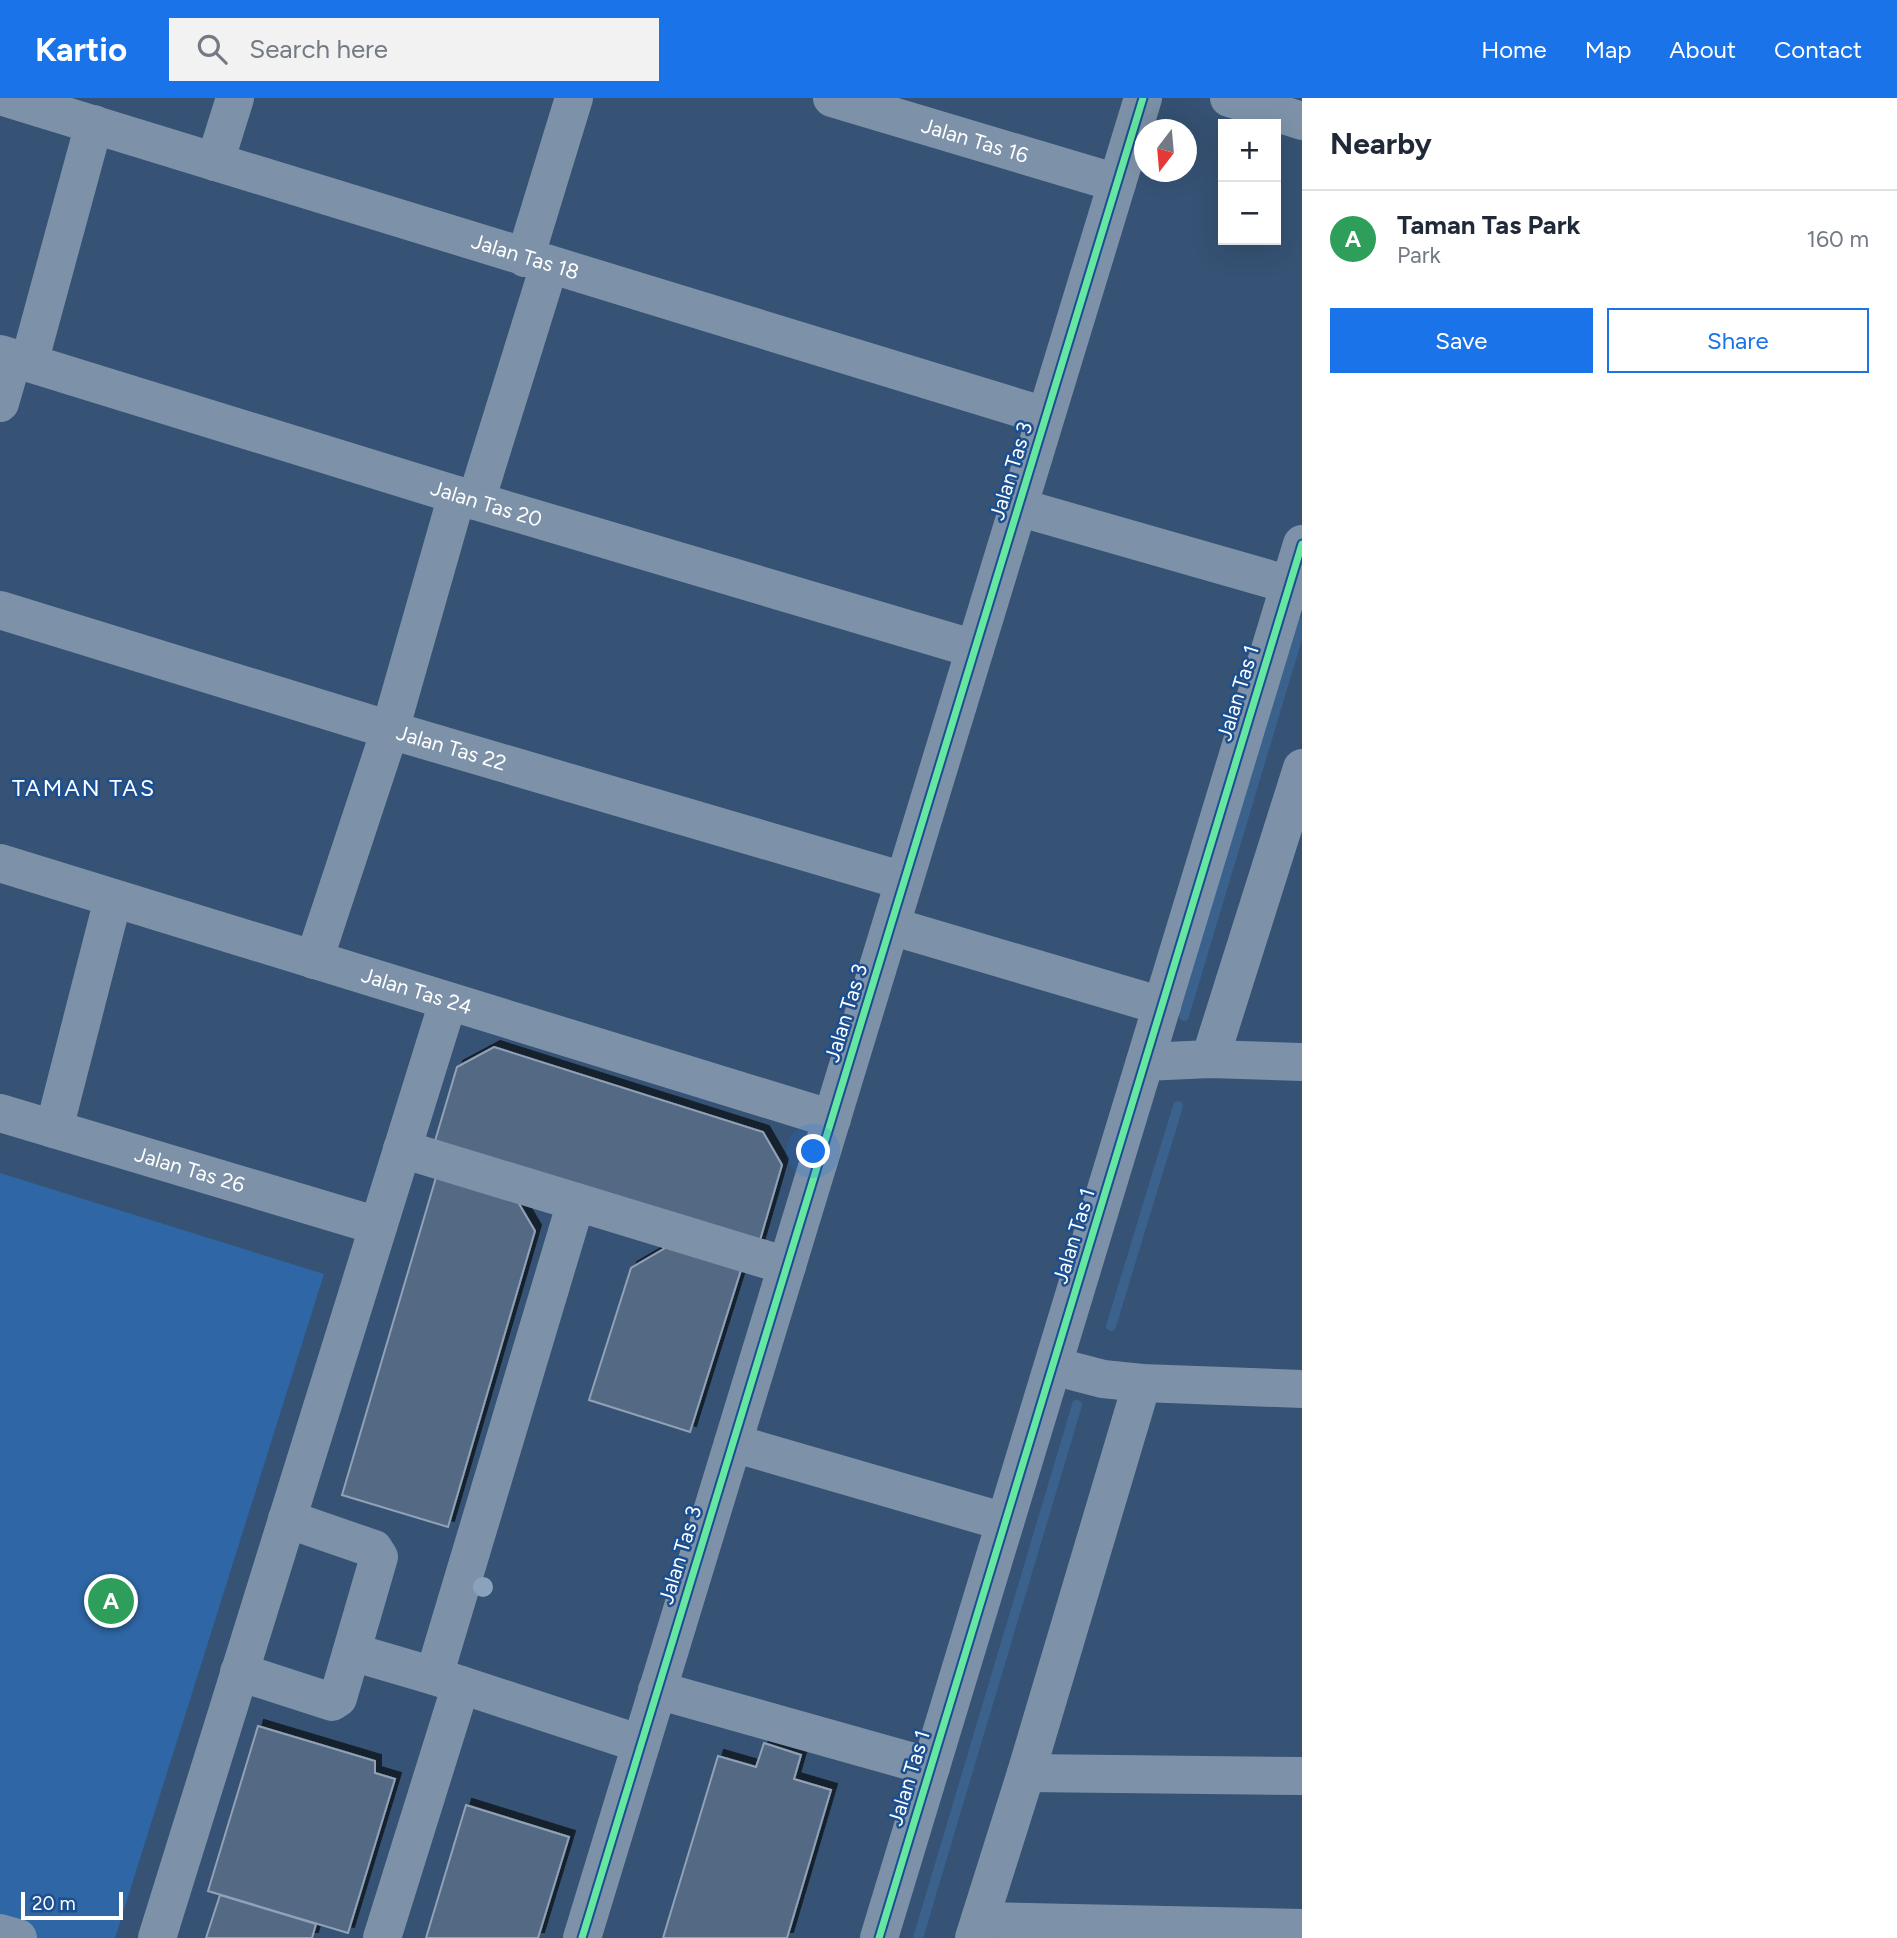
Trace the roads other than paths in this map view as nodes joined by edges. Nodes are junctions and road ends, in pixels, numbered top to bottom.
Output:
1 (7, 98) edge
2 (236, 98) edge
3 (574, 98) edge
4 (832, 98) edge
5 (1143, 98) edge
6 (1229, 98) edge
7 (1302, 121) edge
8 (93, 124) junction
9 (215, 162) junction
10 (1117, 183) junction
11 (537, 262) junction
12 (14, 358) edge
13 (0, 403) edge
14 (1045, 416) junction
15 (467, 498) junction
16 (1018, 507) junction
17 (1302, 544) edge
18 (1290, 584) junction
19 (0, 610) edge
20 (975, 649) junction
21 (390, 730) junction
22 (1302, 768) edge
23 (0, 863) edge
24 (904, 881) junction
25 (113, 899) junction
26 (891, 926) junction
27 (314, 960) junction
28 (448, 1002) junction
29 (1162, 1006) junction
30 (1210, 1059) junction
31 (1145, 1062) junction
32 (1302, 1062) edge
33 (0, 1113) edge
34 (832, 1119) junction
35 (54, 1129) junction
36 (402, 1149) junction
37 (576, 1202) junction
38 (378, 1226) junction
39 (786, 1266) junction
40 (1052, 1366) junction
41 (1142, 1383) junction
42 (1302, 1388) edge
43 (733, 1443) junction
44 (287, 1519) junction
45 (1005, 1522) junction
46 (352, 1652) junction
47 (239, 1672) junction
48 (447, 1680) junction
49 (657, 1690) junction
50 (641, 1744) junction
51 (930, 1767) junction
52 (1026, 1773) junction
53 (1302, 1776) edge
54 (1302, 1928) edge
55 (977, 1929) edge
56 (0, 1933) edge
57 (18, 1938) edge
58 (156, 1938) edge
59 (382, 1938) edge
60 (582, 1938) edge
61 (879, 1938) edge

1 - 8 street, Jalan Tas 18
2 - 9 street
3 - 11 street
4 - 10 street, Jalan Tas 16
5 - 10 street, Jalan Tas 3
6 - 7 street
8 - 9 street, Jalan Tas 18
8 - 12 street
9 - 11 street, Jalan Tas 18
10 - 14 street, Jalan Tas 3
11 - 14 street, Jalan Tas 18
11 - 15 street
12 - 13 street
12 - 15 street, Jalan Tas 20
14 - 16 street, Jalan Tas 3
15 - 20 street, Jalan Tas 20
15 - 21 street
16 - 18 street
16 - 20 street, Jalan Tas 3
17 - 18 street, Jalan Tas 1
18 - 29 street, Jalan Tas 1
19 - 21 street, Jalan Tas 22
20 - 24 street, Jalan Tas 3
21 - 24 street, Jalan Tas 22
21 - 27 street
22 - 30 street
23 - 25 street, Jalan Tas 24
24 - 26 street, Jalan Tas 3
25 - 27 street, Jalan Tas 24
25 - 35 street
26 - 29 street
26 - 34 street, Jalan Tas 3
27 - 28 street, Jalan Tas 24
28 - 34 street, Jalan Tas 24
28 - 36 street
29 - 31 street, Jalan Tas 1
30 - 31 street
30 - 32 street
31 - 40 street, Jalan Tas 1
33 - 35 street, Jalan Tas 26
34 - 39 street, Jalan Tas 3
35 - 38 street, Jalan Tas 26
36 - 37 street
36 - 38 street
37 - 39 street
37 - 48 street
38 - 44 street
39 - 43 street, Jalan Tas 3
40 - 41 street
40 - 45 street, Jalan Tas 1
41 - 42 street
41 - 52 street
43 - 45 street
43 - 49 street, Jalan Tas 3
44 - 46 street
44 - 47 street
45 - 51 street, Jalan Tas 1
46 - 47 street
46 - 48 street
47 - 58 street
48 - 50 street
48 - 59 street
49 - 50 street, Jalan Tas 3
49 - 51 street
50 - 60 street, Jalan Tas 3
51 - 61 street, Jalan Tas 1
52 - 53 street
52 - 55 street
54 - 55 street
56 - 57 street

